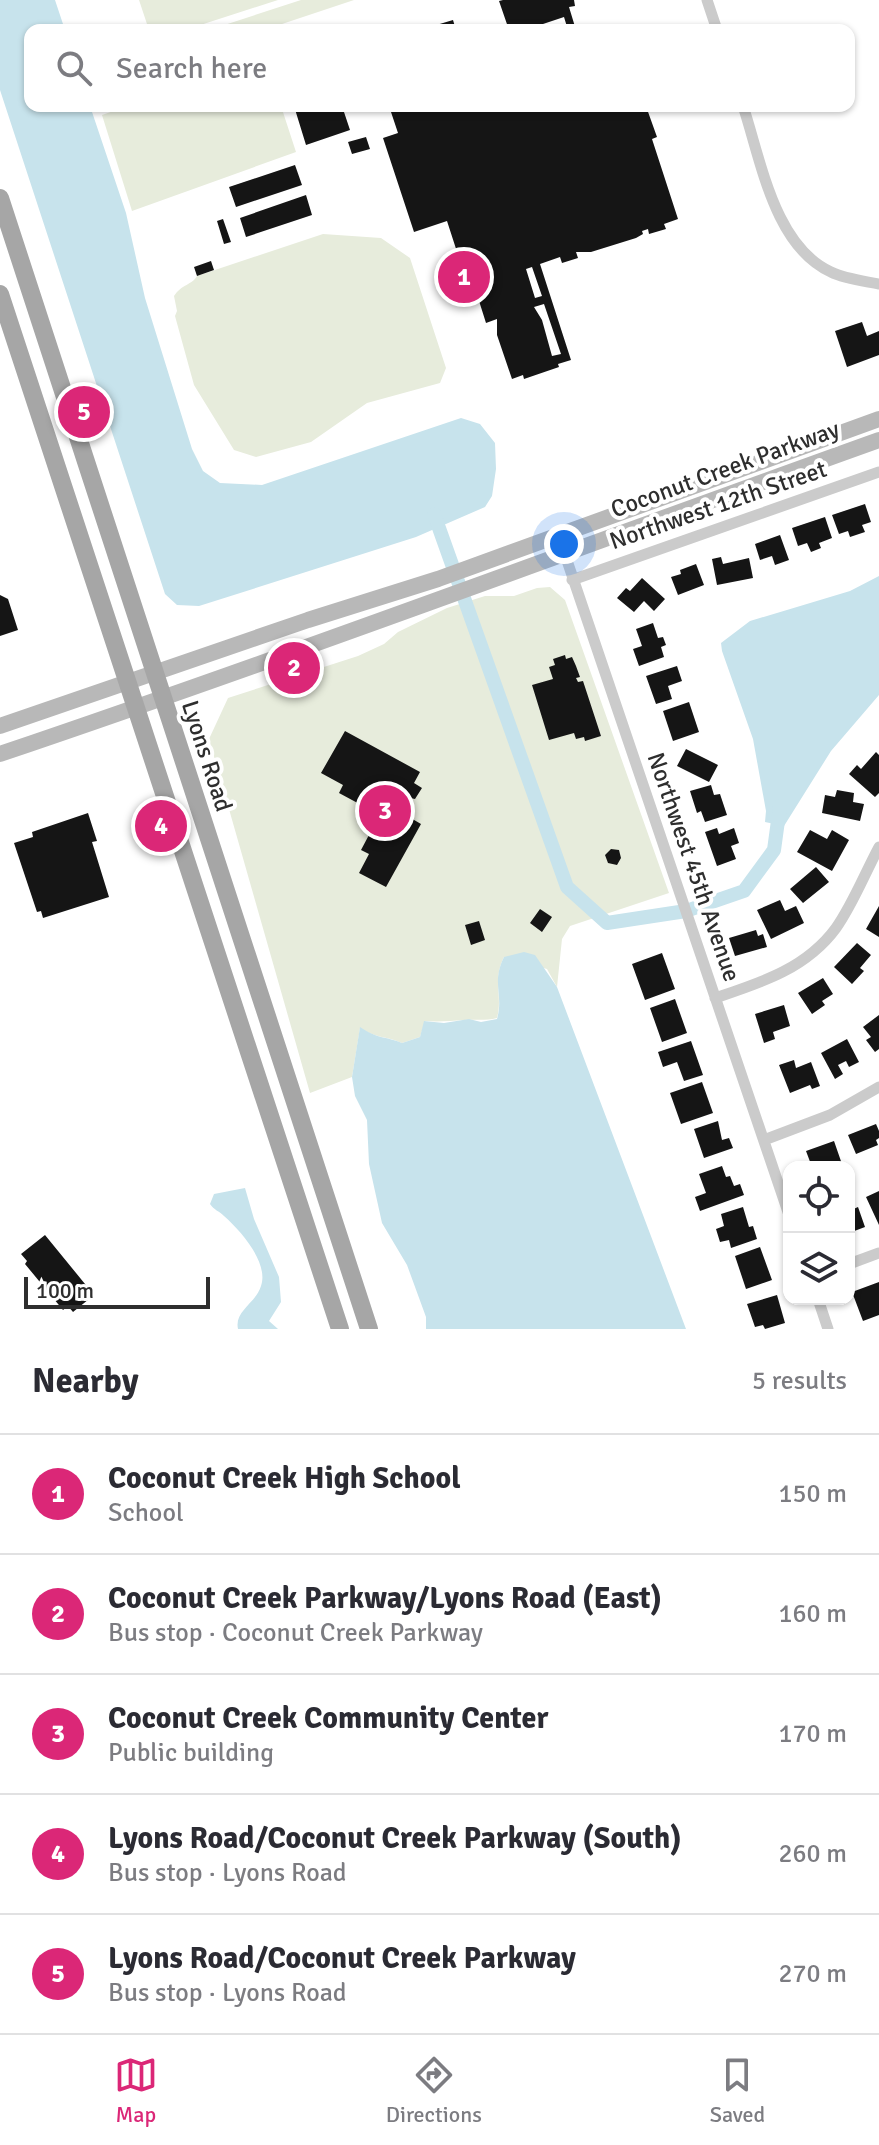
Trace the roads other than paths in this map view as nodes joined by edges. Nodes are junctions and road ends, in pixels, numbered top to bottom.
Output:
1 (707, 0) edge
2 (715, 24) edge
3 (745, 112) edge
4 (0, 198) edge
5 (879, 284) edge
6 (0, 294) edge
7 (879, 419) edge
8 (879, 440) edge
9 (879, 472) edge
10 (558, 534) junction
11 (564, 553) junction
12 (572, 580) junction
13 (154, 674) junction
14 (128, 683) junction
15 (163, 699) junction
16 (136, 708) junction
17 (0, 726) edge
18 (0, 754) edge
19 (879, 847) edge
20 (715, 998) junction
21 (879, 1087) edge
22 (764, 1140) junction
23 (783, 1197) edge
24 (879, 1253) edge
25 (855, 1262) edge
26 (820, 1305) edge
27 (340, 1329) edge
28 (369, 1329) edge
29 (828, 1329) edge

1 - 2 street
3 - 5 street
4 - 13 main road, Lyons Road
6 - 14 main road
7 - 10 main road, Coconut Creek Parkway
8 - 11 main road, Coconut Creek Parkway
9 - 12 street, Northwest 12th Street
10 - 11 street, Northwest 45th Avenue
10 - 13 main road, Coconut Creek Parkway
11 - 12 street, Northwest 45th Avenue
11 - 15 main road, Coconut Creek Parkway
12 - 20 street, Northwest 45th Avenue
13 - 14 main road, Coconut Creek Parkway
13 - 15 main road, Lyons Road
14 - 16 main road
14 - 17 main road, Coconut Creek Parkway
15 - 16 main road, Coconut Creek Parkway
15 - 28 main road, Lyons Road
16 - 18 main road, Coconut Creek Parkway
16 - 27 main road
19 - 20 street
20 - 22 street, Northwest 45th Avenue
21 - 22 street
22 - 23 street, Northwest 45th Avenue
24 - 25 street
26 - 29 street

